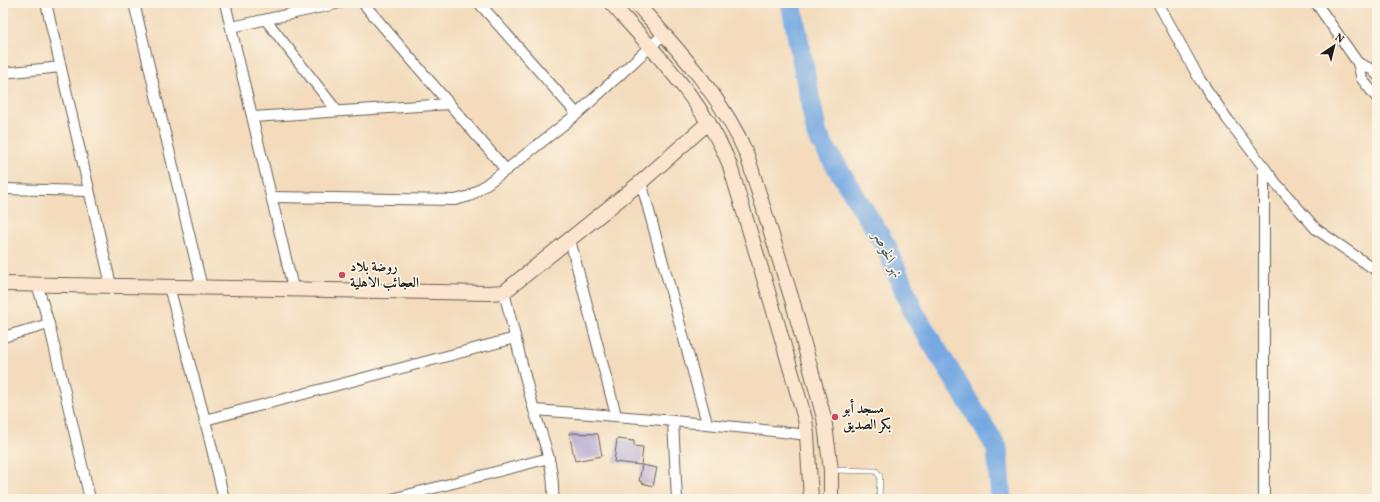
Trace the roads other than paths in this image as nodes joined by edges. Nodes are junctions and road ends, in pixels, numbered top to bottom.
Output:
1 (46, 3) edge
2 (134, 3) edge
3 (225, 3) edge
4 (340, 3) edge
5 (363, 3) edge
6 (479, 3) edge
7 (611, 3) edge
8 (636, 3) edge
9 (1158, 3) edge
10 (1316, 3) edge
11 (266, 20) junction
12 (232, 27) junction
13 (664, 34) junction
14 (651, 47) junction
15 (1358, 63) junction
16 (61, 67) junction
17 (3, 73) edge
18 (1377, 75) edge
19 (1377, 98) edge
20 (449, 104) junction
21 (337, 111) junction
22 (577, 114) junction
23 (253, 117) junction
24 (709, 122) junction
25 (1264, 167) junction
26 (506, 170) junction
27 (641, 182) junction
28 (3, 189) edge
29 (89, 191) junction
30 (272, 197) junction
31 (570, 240) junction
32 (1377, 271) edge
33 (3, 284) edge
34 (37, 284) junction
35 (111, 285) junction
36 (169, 287) junction
37 (202, 288) junction
38 (293, 288) junction
39 (504, 292) junction
40 (793, 302) junction
41 (773, 308) junction
42 (49, 324) junction
43 (3, 337) edge
44 (515, 338) junction
45 (534, 410) junction
46 (616, 415) junction
47 (205, 420) junction
48 (673, 422) junction
49 (707, 423) junction
50 (807, 434) junction
51 (549, 458) junction
52 (831, 470) junction
53 (90, 499) edge
54 (224, 499) edge
55 (392, 499) edge
56 (553, 499) edge
57 (677, 499) edge
58 (811, 499) edge
59 (831, 499) edge
60 (879, 499) edge
61 (1264, 499) edge

1 - 16 street
2 - 37 street
3 - 12 street
4 - 11 street
5 - 20 street
6 - 22 street
7 - 14 street
8 - 13 street
9 - 25 street
10 - 15 street
11 - 12 street
11 - 21 street
12 - 23 street
13 - 14 street
13 - 40 street
14 - 22 street
14 - 24 street
15 - 18 street
15 - 19 street
16 - 17 street
16 - 29 street
20 - 21 street
20 - 26 street
21 - 23 street
22 - 26 street
23 - 30 street
24 - 27 street
24 - 41 street
25 - 32 street
25 - 61 street
26 - 30 street
27 - 31 street
27 - 49 street
28 - 29 street
29 - 35 street
30 - 38 street
31 - 39 street
31 - 46 street
33 - 34 street
34 - 35 street
34 - 42 street
35 - 36 street
36 - 37 street
36 - 47 street
37 - 38 street
38 - 39 street
39 - 44 street
40 - 41 street
40 - 52 street
41 - 50 street
42 - 43 street
42 - 53 street
44 - 45 street
44 - 47 street
45 - 46 street
45 - 51 street
46 - 48 street
47 - 54 street
48 - 49 street
48 - 57 street
49 - 50 street
50 - 58 street
51 - 55 street
51 - 56 street
52 - 59 street
52 - 60 lane

